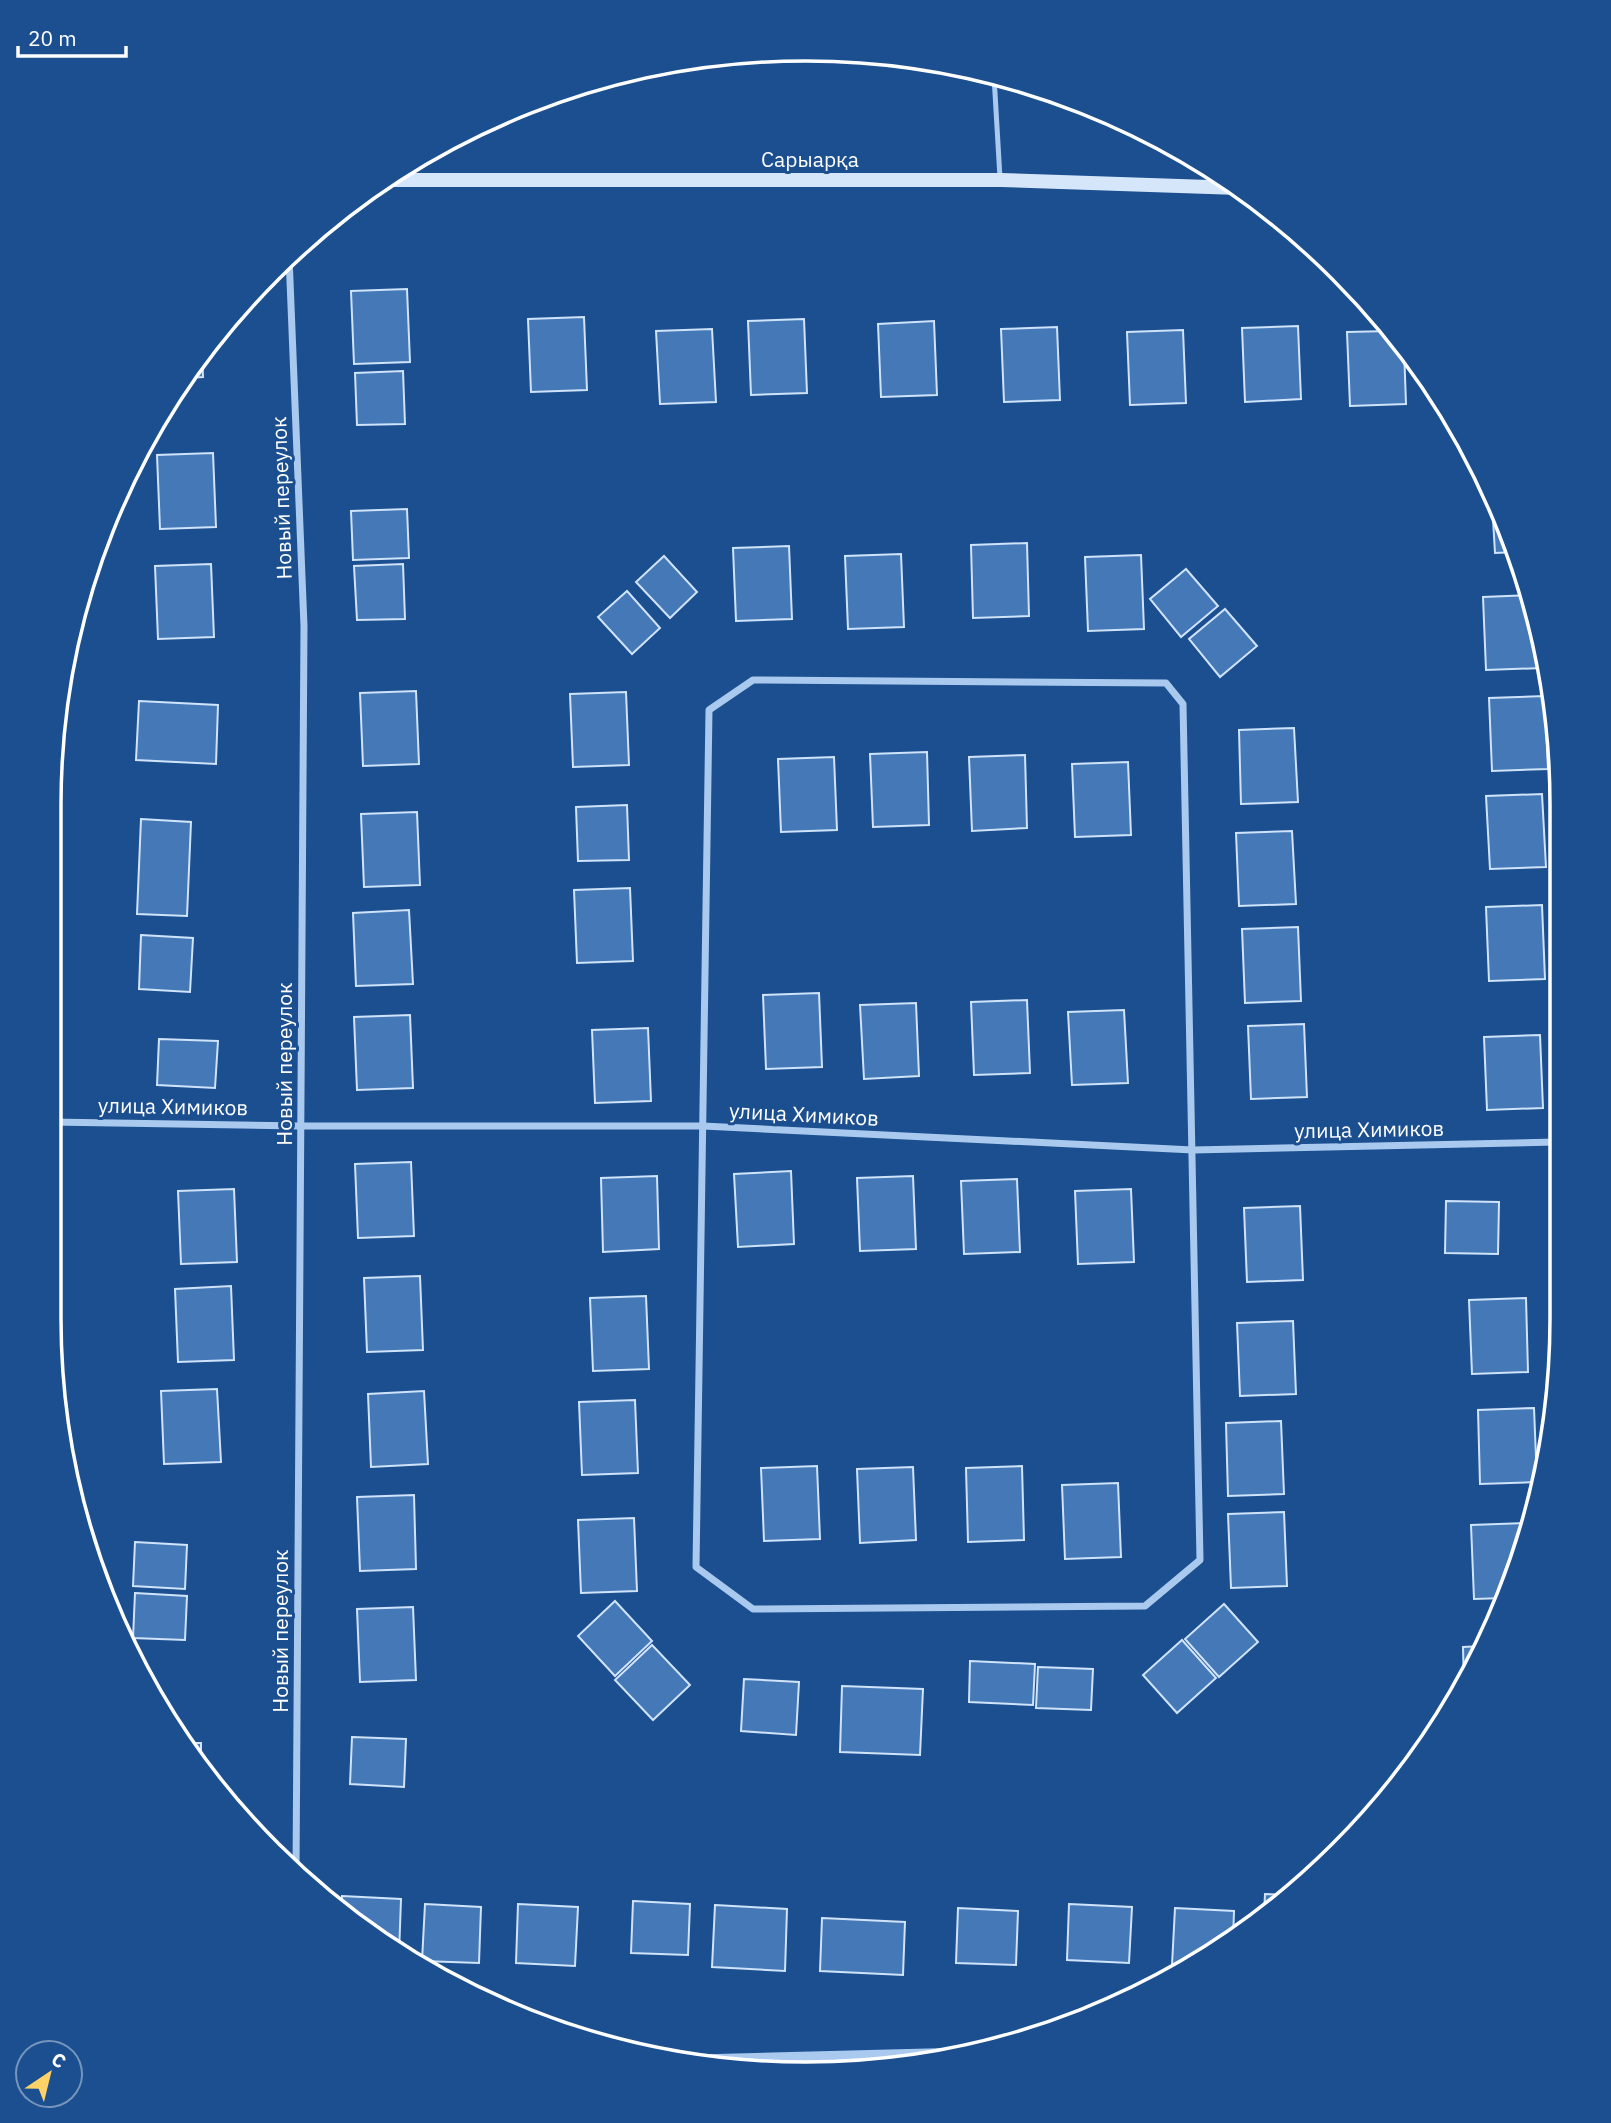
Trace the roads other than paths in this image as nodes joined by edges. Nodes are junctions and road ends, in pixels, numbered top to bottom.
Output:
1 (995, 86) edge
2 (403, 180) edge
3 (1000, 180) junction
4 (1219, 187) edge
5 (290, 269) edge
6 (61, 1122) edge
7 (301, 1126) junction
8 (703, 1126) junction
9 (1550, 1142) edge
10 (1193, 1150) junction
11 (296, 1860) edge
12 (901, 2055) edge
13 (749, 2059) edge

1 - 3 lane
2 - 3 main road, Сарыарқа
3 - 4 main road, Сарыарқа
5 - 7 street, Новый переулок
6 - 7 street, улица Химиков
7 - 8 street, улица Химиков
7 - 11 street, Новый переулок
8 - 10 street, улица Химиков
8 - 10 street
8 - 10 street
9 - 10 street, улица Химиков
12 - 13 street

